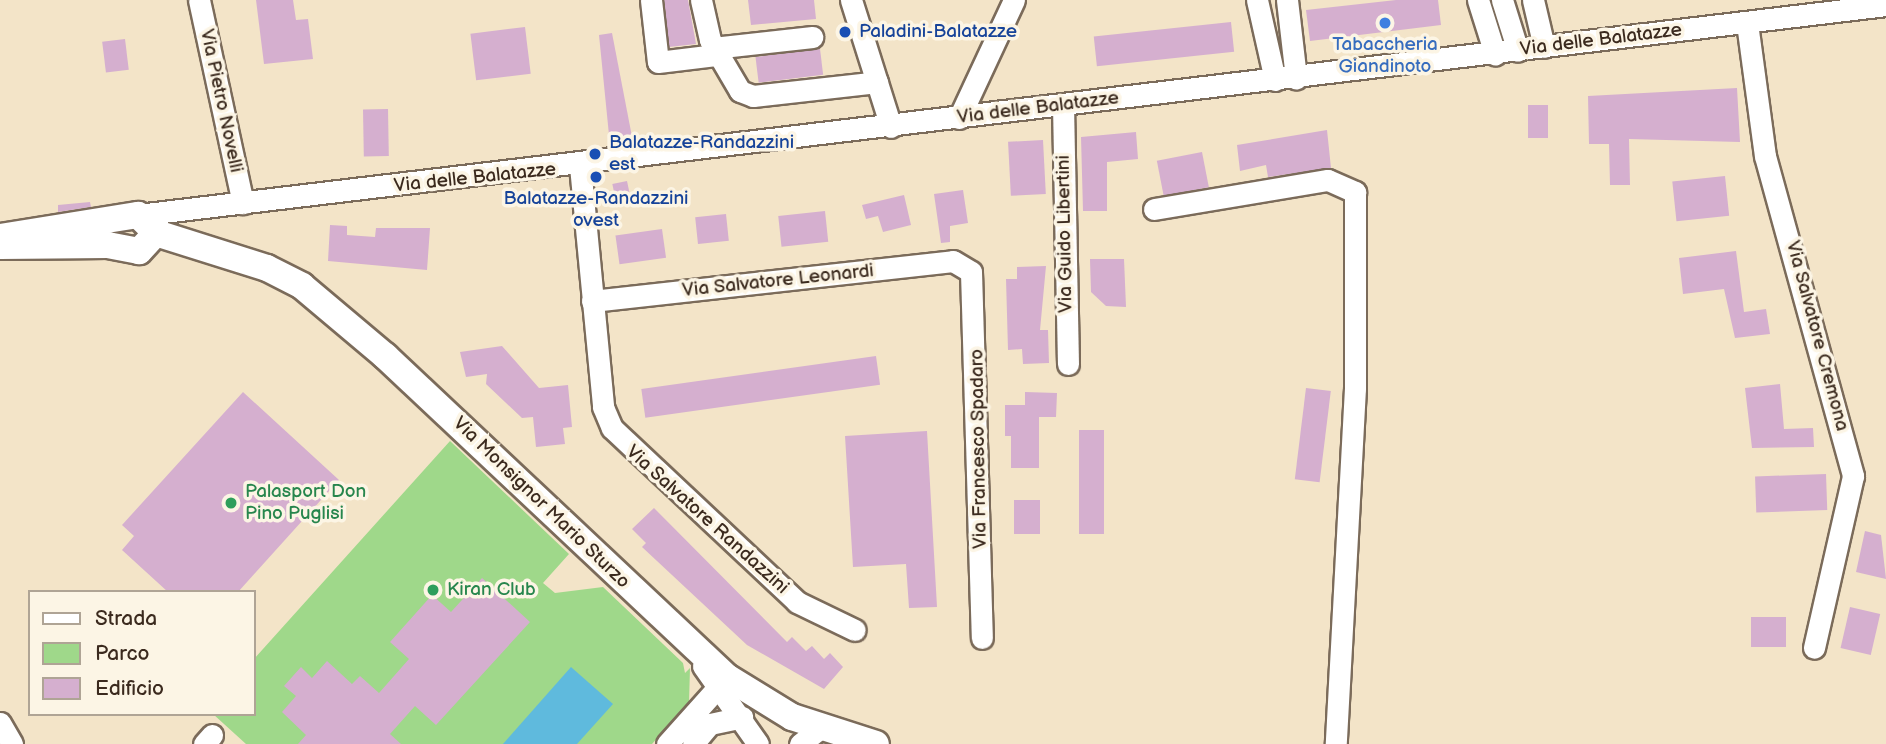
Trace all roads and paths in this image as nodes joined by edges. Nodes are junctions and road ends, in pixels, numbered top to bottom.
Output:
1 (199, 0) edge
2 (651, 0) edge
3 (701, 0) edge
4 (851, 0) edge
5 (1013, 0) edge
6 (1257, 0) edge
7 (1287, 0) edge
8 (1478, 0) edge
9 (1502, 0) edge
10 (1533, 0) edge
11 (1858, 4) edge
12 (1886, 5) edge
13 (1747, 23) junction
14 (813, 37) dead end
15 (1544, 47) junction
16 (714, 51) junction
17 (1518, 51) junction
18 (1495, 54) junction
19 (1285, 79) junction
20 (877, 82) junction
21 (1063, 104) junction
22 (959, 118) junction
23 (891, 127) junction
24 (580, 166) junction
25 (243, 203) junction
26 (1154, 209) dead end
27 (142, 232) junction
28 (0, 237) edge
29 (0, 246) edge
30 (962, 265) joint
31 (592, 302) junction
32 (1068, 364) dead end
33 (855, 630) dead end
34 (982, 638) dead end
35 (1814, 648) dead end
36 (723, 682) junction
37 (742, 717) junction
38 (0, 723) edge
39 (813, 739) edge
40 (12, 744) edge
41 (667, 744) edge
42 (693, 744) edge
43 (758, 744) edge
44 (874, 744) edge
45 (1336, 744) edge

1 - 25 street, Via Pietro Novelli
2 - 16 street
3 - 16 street
4 - 20 street
5 - 22 street
6 - 19 street
7 - 19 street
8 - 18 street
9 - 17 street
10 - 15 street
11 - 12 street, Via delle Balatazze
11 - 13 street, Via delle Balatazze
13 - 15 street, Via delle Balatazze
13 - 35 street, Via Salvatore Cremona
14 - 16 street
15 - 17 street, Via delle Balatazze
16 - 20 street
17 - 18 street, Via delle Balatazze
18 - 19 street, Via delle Balatazze
19 - 21 street, Via delle Balatazze
20 - 23 street
21 - 22 street, Via delle Balatazze
21 - 32 street, Via Guido Libertini
22 - 23 street, Via delle Balatazze
23 - 24 street, Via delle Balatazze
24 - 25 street, Via delle Balatazze
24 - 31 street, Via Salvatore Randazzini
25 - 27 street, Via delle Balatazze
26 - 45 street
27 - 28 main road
27 - 29 main road
27 - 36 main road, Via Monsignor Mario Sturzo
30 - 31 street, Via Salvatore Leonardi
30 - 34 street, Via Francesco Spadaro
31 - 33 street, Via Salvatore Randazzini
36 - 37 street
36 - 39 main road, Via Monsignor Mario Sturzo
36 - 41 street
37 - 42 street
37 - 43 street
38 - 40 street
39 - 44 main road, Via Monsignor Mario Sturzo

